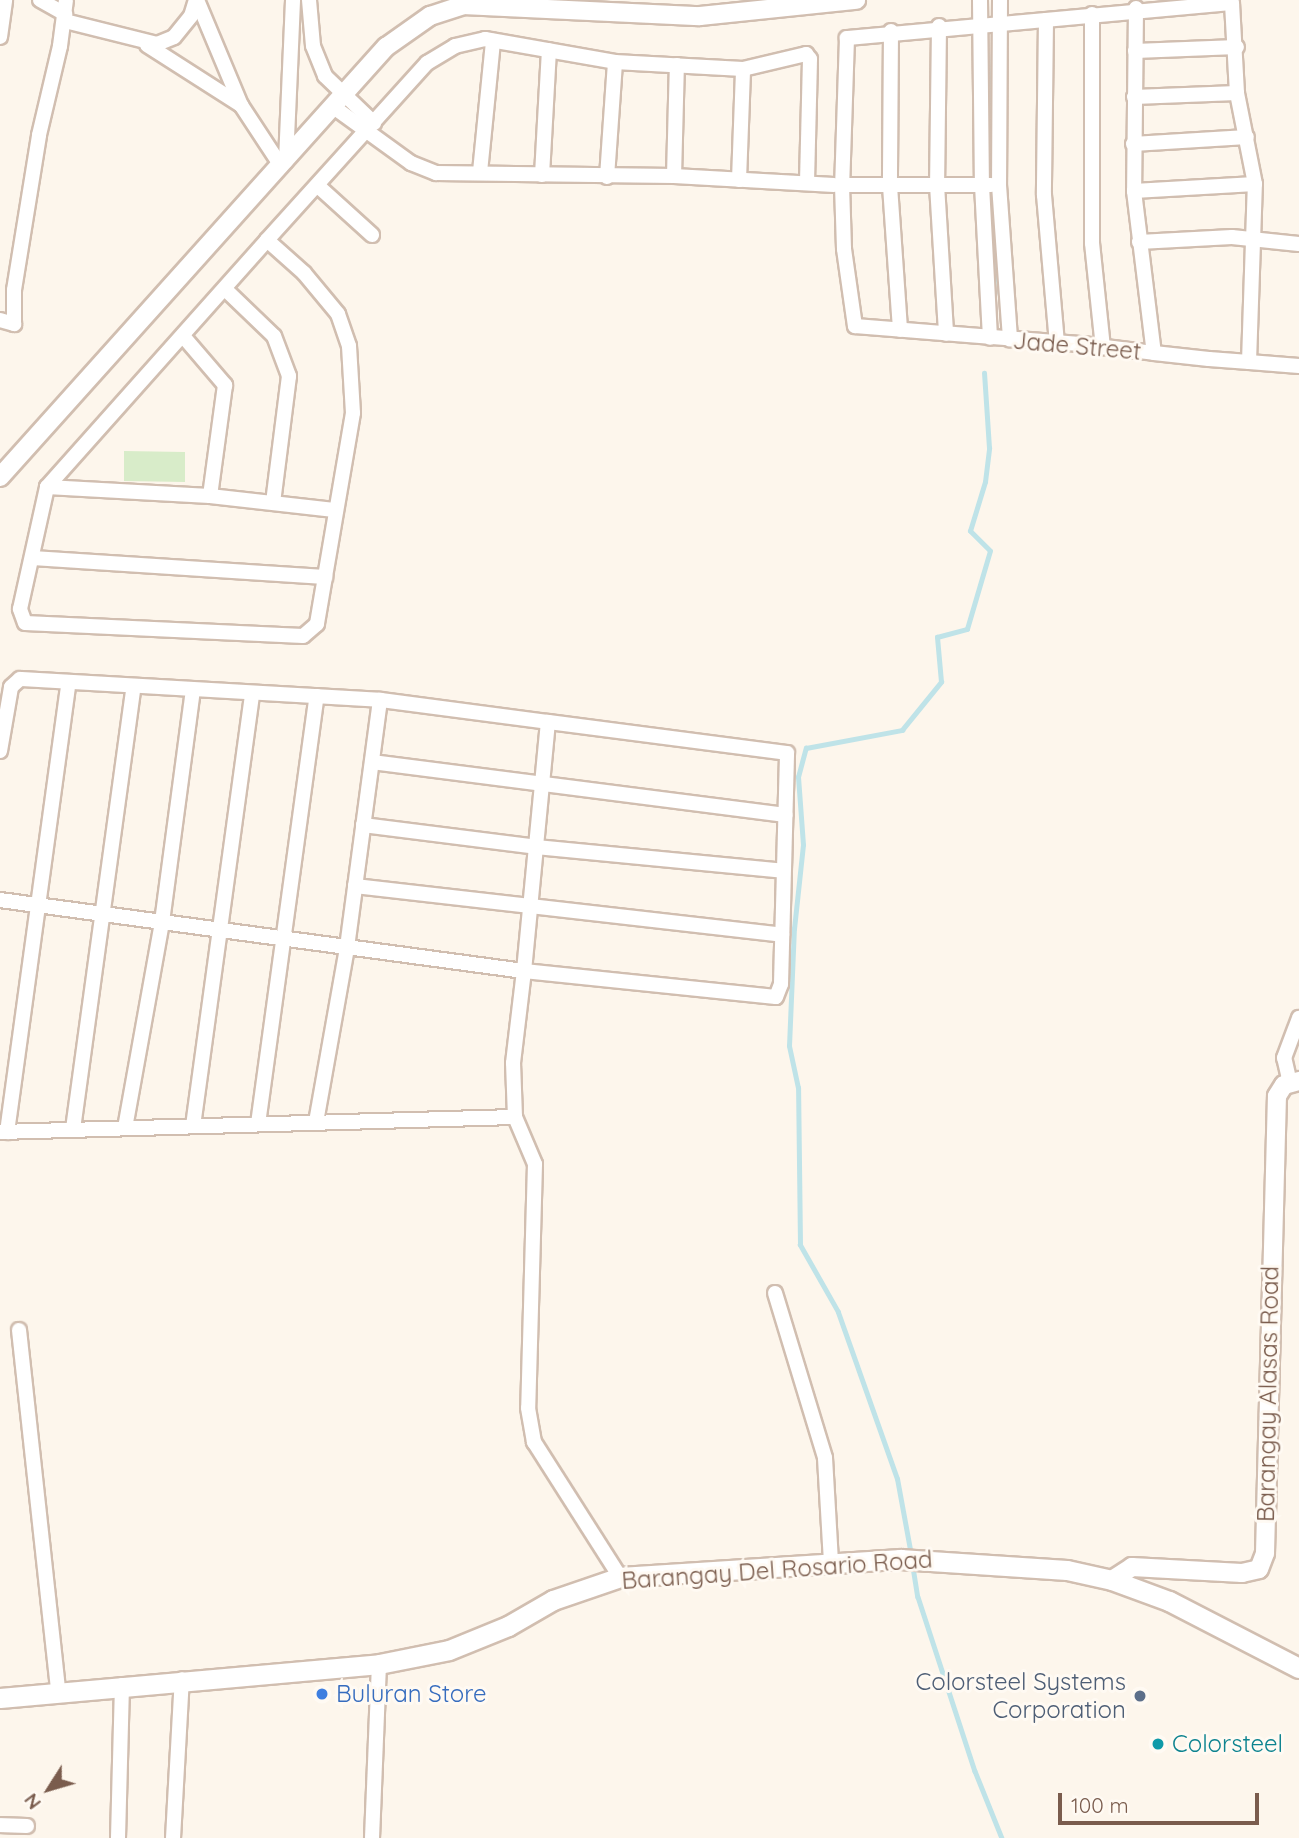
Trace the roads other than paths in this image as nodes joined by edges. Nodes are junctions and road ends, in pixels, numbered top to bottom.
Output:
1 (5, 0) edge
2 (40, 0) edge
3 (196, 0) edge
4 (293, 0) edge
5 (309, 0) edge
6 (856, 0) edge
7 (980, 0) edge
8 (1000, 0) edge
9 (1136, 8) junction
10 (65, 12) edge
11 (1092, 14) junction
12 (1046, 20) junction
13 (1002, 22) junction
14 (981, 23) junction
15 (939, 26) junction
16 (891, 31) junction
17 (0, 37) edge
18 (493, 41) junction
19 (148, 45) junction
20 (1237, 47) junction
21 (549, 50) junction
22 (1135, 51) junction
23 (615, 62) junction
24 (677, 65) junction
25 (743, 69) junction
26 (1237, 93) junction
27 (1134, 97) junction
28 (339, 103) junction
29 (242, 105) junction
30 (370, 127) junction
31 (1247, 137) junction
32 (1133, 144) junction
33 (283, 163) junction
34 (480, 172) junction
35 (542, 175) junction
36 (674, 176) junction
37 (607, 177) junction
38 (739, 180) junction
39 (807, 183) junction
40 (1255, 184) junction
41 (838, 185) junction
42 (937, 185) junction
43 (982, 185) junction
44 (999, 185) junction
45 (318, 186) junction
46 (890, 186) junction
47 (1134, 191) junction
48 (372, 235) dead end
49 (1251, 238) junction
50 (267, 240) junction
51 (1139, 242) junction
52 (1299, 244) edge
53 (226, 290) junction
54 (0, 320) edge
55 (900, 330) junction
56 (946, 334) junction
57 (183, 335) junction
58 (990, 338) junction
59 (1010, 340) junction
60 (1057, 343) junction
61 (1103, 347) junction
62 (1154, 354) junction
63 (1249, 362) junction
64 (1299, 362) edge
65 (0, 477) edge
66 (47, 488) junction
67 (210, 496) junction
68 (273, 502) junction
69 (334, 510) junction
70 (32, 558) junction
71 (325, 577) junction
72 (69, 682) junction
73 (134, 686) junction
74 (193, 690) junction
75 (252, 693) junction
76 (317, 696) junction
77 (380, 700) junction
78 (548, 722) junction
79 (0, 751) edge
80 (372, 762) junction
81 (542, 783) junction
82 (786, 815) junction
83 (363, 825) junction
84 (536, 848) junction
85 (783, 871) junction
86 (355, 887) junction
87 (0, 900) edge
88 (40, 905) junction
89 (530, 909) junction
90 (102, 914) junction
91 (162, 922) junction
92 (221, 930) junction
93 (782, 935) junction
94 (285, 939) junction
95 (347, 948) junction
96 (524, 971) junction
97 (1299, 1018) edge
98 (1295, 1082) edge
99 (515, 1117) junction
100 (316, 1122) junction
101 (258, 1124) junction
102 (193, 1126) junction
103 (125, 1128) junction
104 (73, 1129) junction
105 (4, 1132) edge
106 (775, 1293) dead end
107 (19, 1330) dead end
108 (831, 1562) junction
109 (620, 1577) junction
110 (1112, 1580) junction
111 (379, 1664) junction
112 (1299, 1668) edge
113 (182, 1679) junction
114 (122, 1685) junction
115 (58, 1690) junction
116 (0, 1698) edge
117 (0, 1825) edge
118 (27, 1826) dead end
119 (118, 1838) edge
120 (173, 1838) edge
121 (372, 1838) edge

1 - 17 street
2 - 10 street
3 - 19 street
3 - 29 street
4 - 33 street
5 - 28 street
6 - 28 street
7 - 14 street
8 - 13 street
9 - 11 street
9 - 20 street
9 - 22 street
10 - 19 street
10 - 54 street
11 - 12 street
11 - 61 street
12 - 13 street
12 - 60 street
13 - 14 street
13 - 44 street
14 - 15 street
14 - 43 street
15 - 16 street
15 - 42 street
16 - 41 street
16 - 46 street
18 - 21 street
18 - 30 street
18 - 34 street
19 - 29 street
20 - 22 street
20 - 26 street
21 - 23 street
21 - 35 street
22 - 27 street
23 - 24 street
23 - 37 street
24 - 25 street
24 - 36 street
25 - 38 street
25 - 39 street
26 - 27 street
26 - 31 street
27 - 32 street
28 - 30 street
28 - 33 street
29 - 33 street
30 - 34 street
30 - 45 street
31 - 32 street
31 - 40 street
32 - 47 street
33 - 65 street
34 - 35 street
35 - 37 street
36 - 37 street
36 - 38 street
38 - 39 street
39 - 41 street
40 - 47 street
40 - 49 street
41 - 46 street
41 - 55 street, Jade Street
42 - 43 street
42 - 46 street
42 - 56 street
43 - 44 street
43 - 58 street
44 - 59 street
45 - 48 street
45 - 50 street
46 - 55 street
47 - 51 street
49 - 51 street
49 - 52 street
49 - 63 street
50 - 53 street
50 - 69 street
51 - 62 street
53 - 57 street
53 - 68 street
55 - 56 street, Jade Street
56 - 58 street, Jade Street
57 - 66 street
57 - 67 street
58 - 59 street, Jade Street
59 - 60 street, Jade Street
60 - 61 street, Jade Street
61 - 62 street, Jade Street
62 - 63 street, Jade Street
63 - 64 street, Jade Street
66 - 67 street
66 - 70 street
67 - 68 street
68 - 69 street
69 - 71 street
70 - 71 street
70 - 71 street
72 - 73 street
72 - 79 street
72 - 88 street
73 - 74 street
73 - 90 street
74 - 75 street
74 - 91 street
75 - 76 street
75 - 92 street
76 - 77 street
76 - 94 street
77 - 78 street
77 - 80 street
78 - 81 street
78 - 82 street
80 - 81 street
80 - 83 street
81 - 82 street
81 - 84 street
82 - 85 street
83 - 84 street
83 - 86 street
84 - 85 street
84 - 89 street
85 - 93 street
86 - 89 street
86 - 95 street
87 - 88 street
88 - 90 street
88 - 105 street
89 - 93 street
89 - 96 street
90 - 91 street
90 - 104 street
91 - 92 street
91 - 103 street
92 - 94 street
92 - 102 street
93 - 96 street
94 - 95 street
94 - 101 street
95 - 96 street
95 - 100 street
96 - 99 street
97 - 98 street
98 - 110 street, Barangay Alasas Road
99 - 100 street
99 - 109 street
100 - 101 street
101 - 102 street
102 - 103 street
103 - 104 street
104 - 105 street
106 - 108 street
107 - 115 street
108 - 109 main road, Barangay Del Rosario Road
108 - 110 main road, Barangay Del Rosario Road
109 - 111 main road, Barangay Del Rosario Road
110 - 112 main road, Barangay Del Rosario Road
111 - 113 main road, Barangay Del Rosario Road
111 - 121 street
113 - 114 main road, Barangay Del Rosario Road
113 - 120 street
114 - 115 main road, Barangay Del Rosario Road
114 - 119 street
115 - 116 main road, Barangay Del Rosario Road
117 - 118 street

